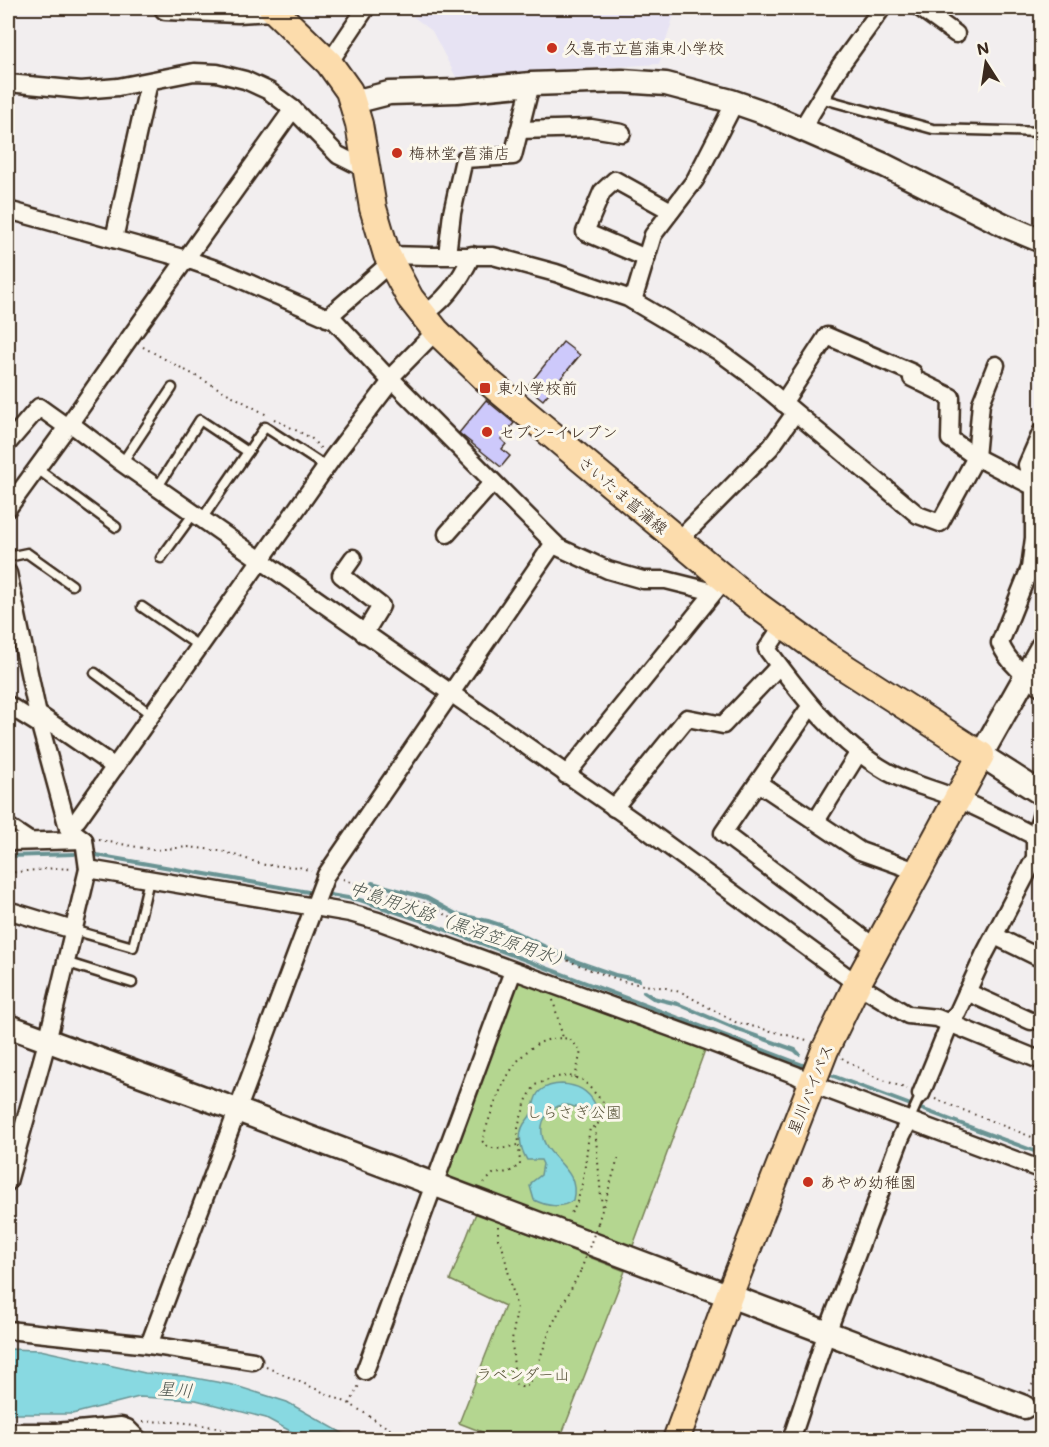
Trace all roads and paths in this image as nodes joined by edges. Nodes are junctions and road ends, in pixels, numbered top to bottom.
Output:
1 (166, 8) edge
2 (191, 8) edge
3 (273, 8) edge
4 (882, 8) edge
5 (920, 8) edge
6 (363, 9) edge
7 (956, 34) dead end
8 (328, 63) junction
9 (149, 82) junction
10 (8, 83) edge
11 (531, 84) junction
12 (820, 98) junction
13 (354, 102) junction
14 (735, 102) junction
15 (293, 110) junction
16 (519, 130) junction
17 (801, 130) junction
18 (1041, 132) edge
19 (622, 133) dead end
20 (366, 169) junction
21 (8, 210) edge
22 (671, 211) junction
23 (114, 239) junction
24 (1041, 241) edge
25 (447, 255) junction
26 (472, 255) junction
27 (646, 258) junction
28 (186, 259) junction
29 (389, 259) junction
30 (633, 301) junction
31 (327, 318) junction
32 (429, 323) junction
33 (128, 339) junction
34 (996, 365) dead end
35 (391, 379) junction
36 (172, 388) dead end
37 (789, 408) junction
38 (68, 425) junction
39 (1041, 431) edge
40 (8, 444) edge
41 (248, 452) junction
42 (975, 457) junction
43 (122, 463) junction
44 (326, 467) junction
45 (36, 468) junction
46 (494, 482) junction
47 (157, 488) junction
48 (1038, 489) edge
49 (8, 508) edge
50 (198, 516) junction
51 (116, 527) dead end
52 (447, 534) dead end
53 (678, 541) junction
54 (554, 543) junction
55 (8, 557) edge
56 (161, 558) dead end
57 (353, 558) dead end
58 (262, 561) junction
59 (8, 573) edge
60 (72, 585) dead end
61 (719, 586) junction
62 (142, 607) dead end
63 (783, 625) junction
64 (364, 634) junction
65 (1041, 646) edge
66 (200, 648) junction
67 (779, 666) junction
68 (95, 673) dead end
69 (1033, 682) edge
70 (450, 694) junction
71 (8, 705) edge
72 (810, 707) junction
73 (152, 715) junction
74 (39, 720) junction
75 (859, 753) junction
76 (981, 755) junction
77 (115, 767) junction
78 (566, 775) junction
79 (758, 783) junction
80 (1041, 794) edge
81 (958, 799) junction
82 (614, 808) junction
83 (1041, 813) edge
84 (816, 821) junction
85 (8, 822) edge
86 (68, 828) junction
87 (1038, 838) edge
88 (8, 842) edge
89 (38, 842) junction
90 (85, 842) junction
91 (87, 866) junction
92 (919, 872) junction
93 (8, 873) edge
94 (320, 878) junction
95 (342, 879) dead end
96 (149, 880) junction
97 (314, 905) junction
98 (15, 912) dead end
99 (73, 930) junction
100 (995, 936) junction
101 (877, 949) junction
102 (1041, 959) edge
103 (64, 962) junction
104 (513, 971) junction
105 (132, 983) dead end
106 (857, 984) junction
107 (555, 987) junction
108 (967, 992) junction
109 (1031, 1022) dead end
110 (950, 1023) junction
111 (8, 1026) edge
112 (563, 1038) junction
113 (47, 1042) junction
114 (813, 1043) dead end
115 (834, 1054) dead end
116 (1041, 1061) edge
117 (575, 1078) junction
118 (812, 1084) junction
119 (921, 1095) junction
120 (237, 1110) junction
121 (911, 1117) junction
122 (595, 1127) junction
123 (1041, 1141) edge
124 (517, 1145) junction
125 (619, 1156) dead end
126 (1041, 1170) edge
127 (8, 1182) edge
128 (434, 1184) junction
129 (480, 1190) dead end
130 (602, 1208) junction
131 (563, 1217) dead end
132 (498, 1222) dead end
133 (729, 1296) junction
134 (8, 1330) edge
135 (828, 1332) junction
136 (149, 1345) junction
137 (1041, 1357) edge
138 (253, 1361) joint
139 (364, 1371) joint
140 (351, 1404) junction
141 (1024, 1407) joint
142 (8, 1432) edge
143 (133, 1434) edge
144 (254, 1440) edge
145 (407, 1440) edge
146 (676, 1440) edge
147 (791, 1440) edge

1 - 2 street
2 - 3 street
3 - 8 main road, さいたま菖蒲線
4 - 12 street
5 - 7 street
6 - 8 street
8 - 13 main road, さいたま菖蒲線
9 - 10 street
9 - 15 street
9 - 23 street
11 - 13 street
11 - 14 street
11 - 16 street
12 - 17 street
12 - 18 lane
13 - 20 main road, さいたま菖蒲線
14 - 17 street
14 - 22 street
15 - 20 street
15 - 28 street
16 - 19 street
16 - 25 street
17 - 24 street
20 - 29 main road, さいたま菖蒲線
21 - 23 street
22 - 27 street
22 - 27 street
23 - 28 street
25 - 26 street
25 - 29 street
26 - 30 street
26 - 32 street
27 - 30 street
28 - 31 street
28 - 33 street
29 - 31 street
29 - 32 main road, さいたま菖蒲線
30 - 37 street
31 - 35 street
32 - 35 street
32 - 53 main road, さいたま菖蒲線
33 - 38 street
33 - 44 path
34 - 42 street
35 - 44 street
35 - 46 street
36 - 43 lane
37 - 42 street
37 - 42 street
37 - 53 street
38 - 40 street
38 - 43 street
38 - 45 street
39 - 48 street
41 - 44 lane
41 - 47 lane
41 - 50 lane
42 - 48 street
43 - 47 street
44 - 58 street
45 - 49 street
45 - 51 lane
46 - 52 street
46 - 54 street
47 - 50 street
48 - 69 street
50 - 56 lane
50 - 58 street
53 - 61 main road, さいたま菖蒲線
54 - 61 street
54 - 70 street
55 - 60 lane
57 - 64 street
58 - 64 street
58 - 66 street
59 - 74 street
61 - 63 main road, さいたま菖蒲線
61 - 78 street
62 - 66 lane
63 - 67 street
63 - 76 main road, さいたま菖蒲線
64 - 70 street
65 - 69 street
66 - 73 street
67 - 72 street
67 - 82 street
68 - 73 lane
69 - 76 street
70 - 78 street
70 - 94 street
71 - 74 street
72 - 75 street
72 - 79 street
73 - 77 street
74 - 77 street
74 - 86 street
75 - 81 street
75 - 84 street
76 - 80 street
76 - 81 main road, 星川バイパス
77 - 86 street
78 - 82 street
79 - 84 street
79 - 101 street
81 - 87 street
81 - 92 main road, 星川バイパス
82 - 106 street
83 - 87 street
84 - 92 street
85 - 89 lane
86 - 90 street
87 - 100 street
88 - 89 street
89 - 90 street
90 - 91 street
90 - 94 path
91 - 93 path
91 - 96 street
91 - 99 street
92 - 101 main road, 星川バイパス
94 - 97 street
95 - 114 path
96 - 97 street
96 - 99 lane
97 - 104 street
97 - 120 street
98 - 99 street
99 - 103 street
100 - 102 street
100 - 108 street
101 - 106 main road, 星川バイパス
103 - 105 lane
103 - 113 street
104 - 107 street
104 - 128 street
106 - 110 street
106 - 118 main road, 星川バイパス
107 - 112 path
107 - 118 street
108 - 109 street
108 - 110 street
110 - 116 street
110 - 119 street
111 - 113 street
112 - 117 path
112 - 124 path
113 - 120 street
113 - 127 street
115 - 119 path
117 - 122 path
117 - 124 path
118 - 121 street
118 - 133 main road, 星川バイパス
119 - 121 lane
119 - 123 path
120 - 128 street
120 - 136 street
121 - 126 street
121 - 135 street
122 - 130 path
122 - 131 path
124 - 129 path
125 - 130 path
128 - 133 street
128 - 139 street
130 - 132 path, bridge
133 - 135 street
133 - 146 main road, 星川バイパス
134 - 136 street
135 - 141 street
135 - 147 street
136 - 138 street
137 - 141 path
138 - 140 path
139 - 140 path
140 - 145 path
142 - 143 street
143 - 144 path

